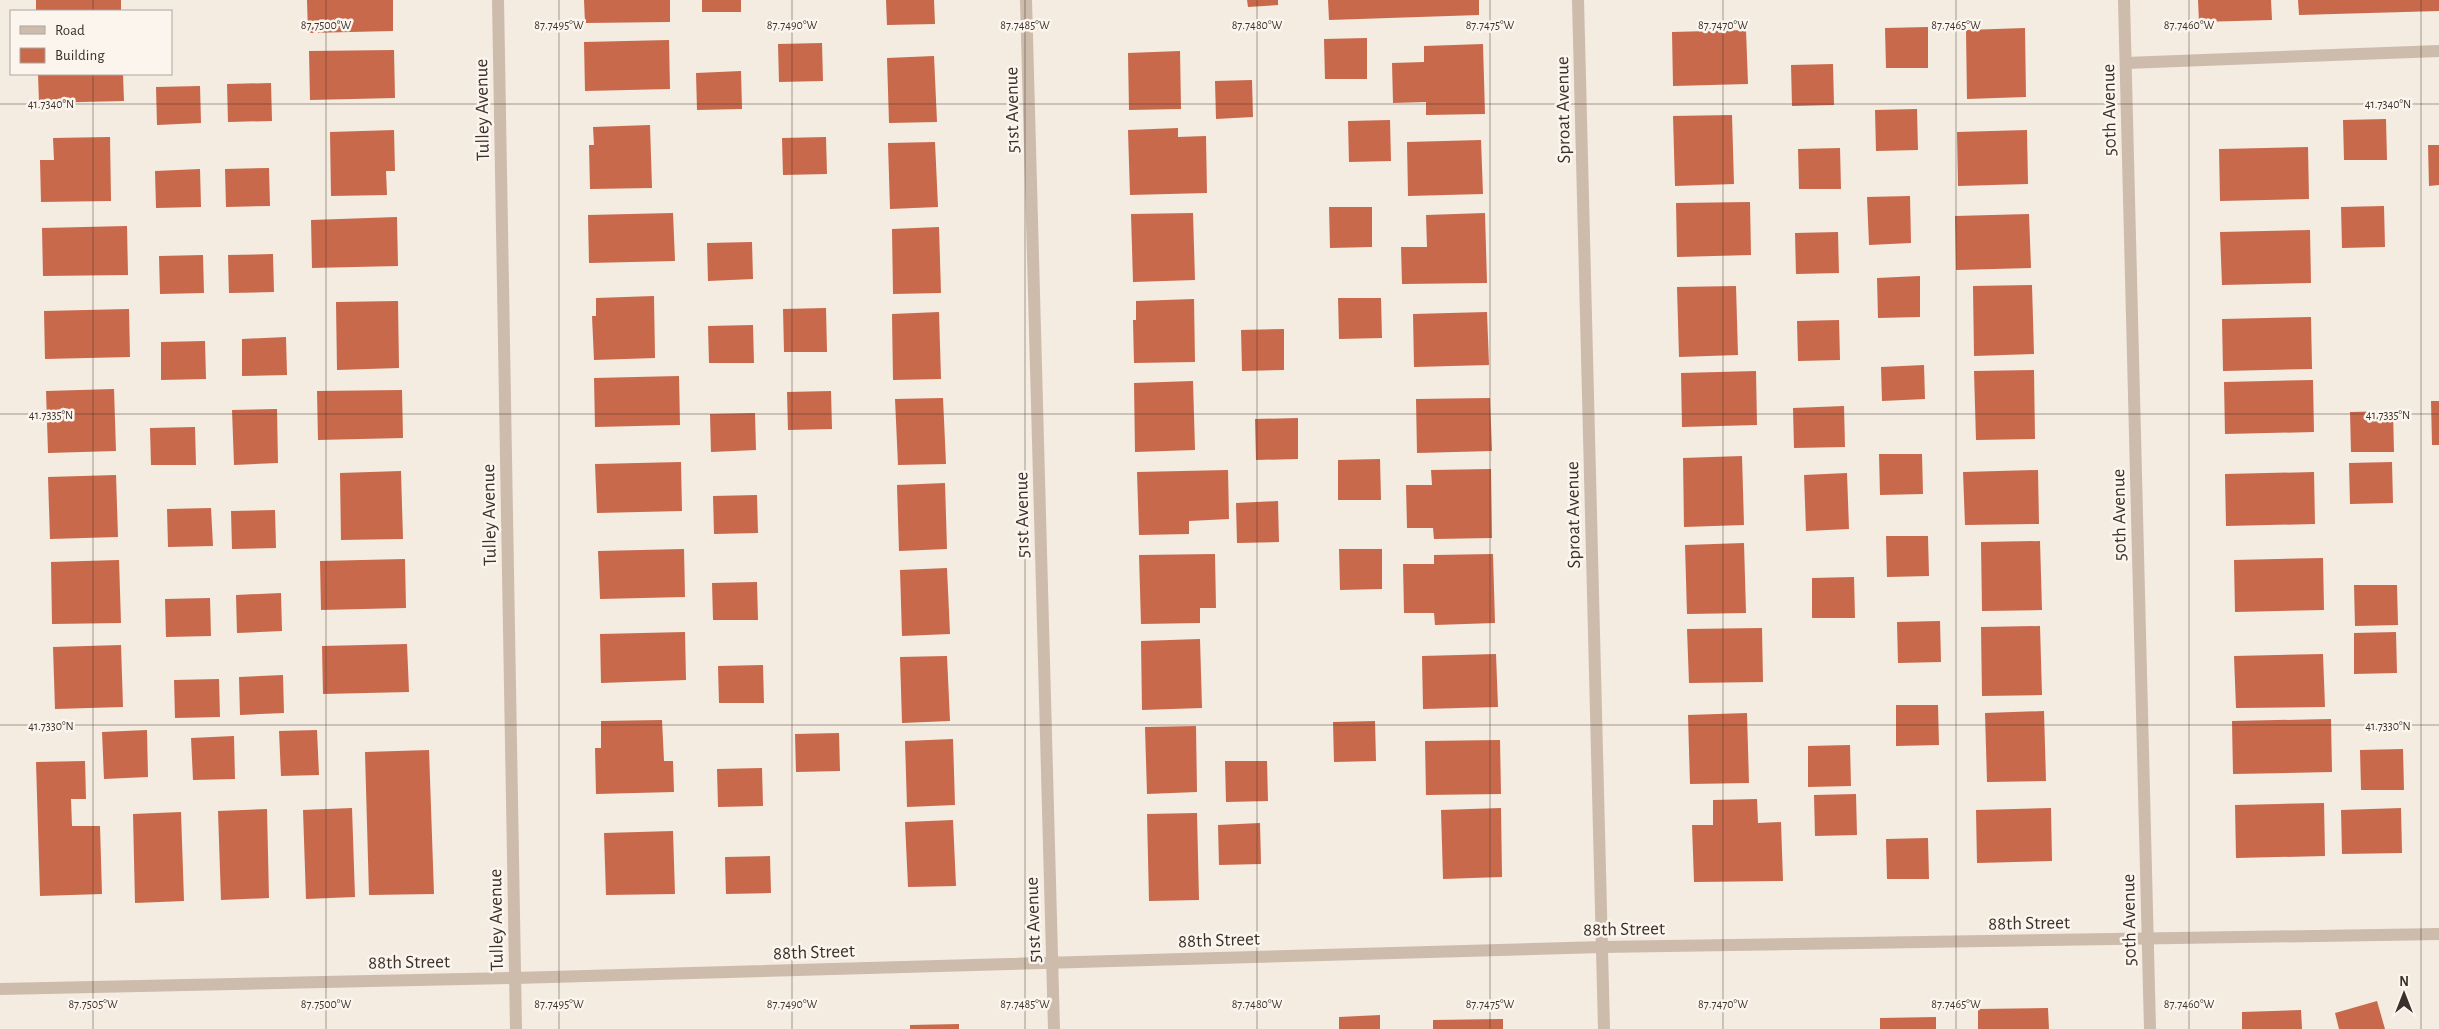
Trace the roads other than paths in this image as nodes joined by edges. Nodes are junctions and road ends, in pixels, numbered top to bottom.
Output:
1 (498, 0) edge
2 (1026, 0) edge
3 (1578, 0) edge
4 (2124, 0) edge
5 (2439, 51) edge
6 (2126, 63) junction
7 (2439, 934) edge
8 (2147, 939) junction
9 (1602, 947) junction
10 (1052, 963) junction
11 (515, 978) junction
12 (0, 989) edge
13 (516, 1029) edge
14 (1054, 1029) edge
15 (1604, 1029) edge
16 (2150, 1029) edge

1 - 11 street, Tulley Avenue
2 - 10 street, 51st Avenue
3 - 9 street, Sproat Avenue
4 - 6 street, 50th Avenue
5 - 6 street
6 - 8 street, 50th Avenue
7 - 8 street, 88th Street
8 - 9 street, 88th Street
8 - 16 street, 50th Avenue
9 - 10 street, 88th Street
9 - 15 street, Sproat Avenue
10 - 11 street, 88th Street
10 - 14 street, 51st Avenue
11 - 12 street, 88th Street
11 - 13 street, Tulley Avenue

